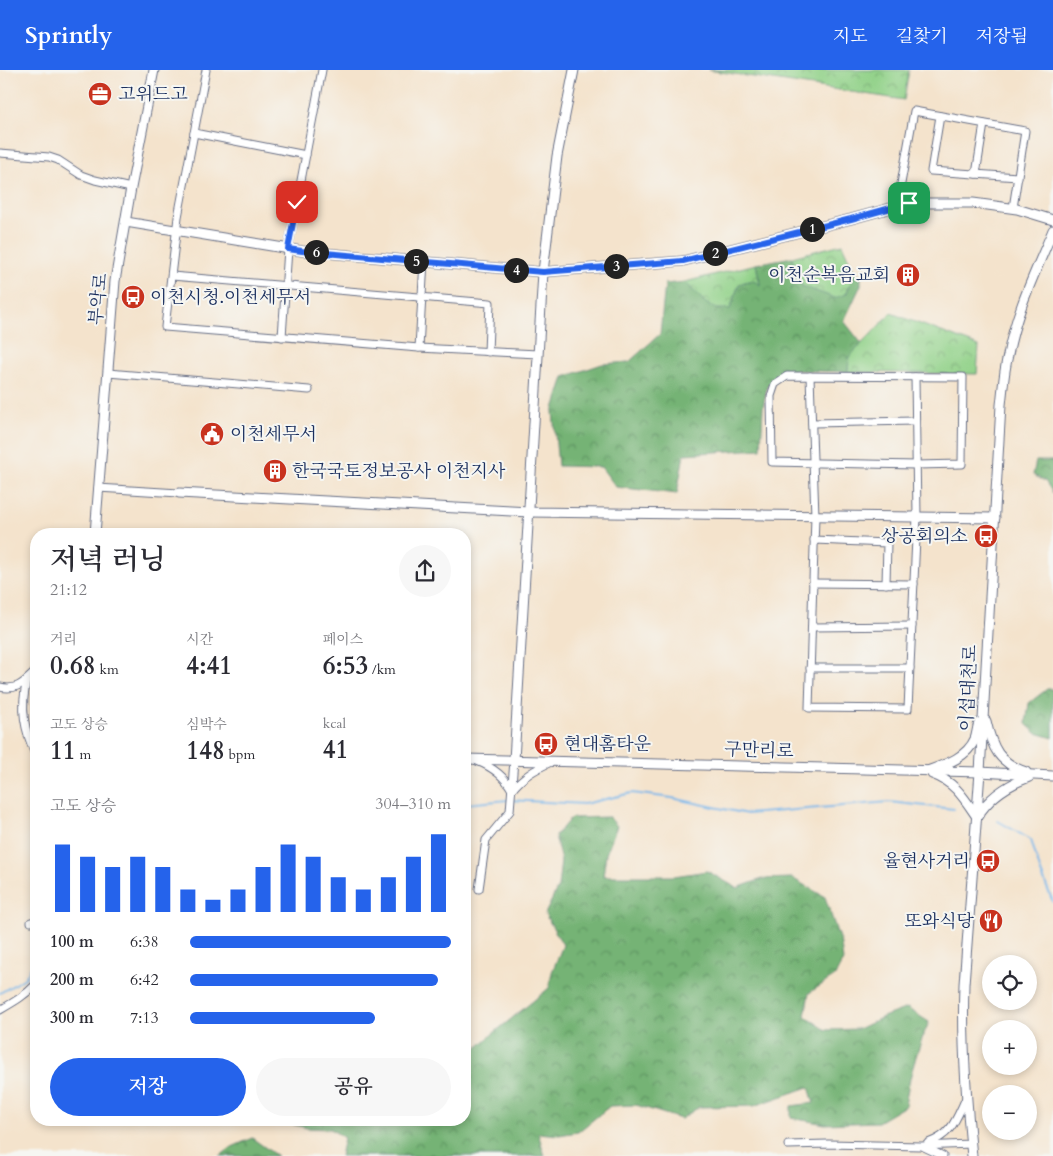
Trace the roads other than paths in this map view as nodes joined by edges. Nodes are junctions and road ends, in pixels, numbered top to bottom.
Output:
1 (154, 70) edge
2 (206, 70) edge
3 (322, 70) edge
4 (574, 70) edge
5 (940, 116) junction
6 (984, 124) junction
7 (194, 133) junction
8 (0, 153) edge
9 (306, 155) junction
10 (976, 174) junction
11 (1018, 177) junction
12 (131, 188) junction
13 (897, 206) junction
14 (1013, 208) junction
15 (1053, 220) edge
16 (126, 222) junction
17 (1053, 230) edge
18 (177, 231) junction
19 (288, 249) junction
20 (424, 261) junction
21 (543, 272) junction
22 (172, 276) junction
23 (285, 286) junction
24 (422, 297) junction
25 (282, 337) junction
26 (419, 348) junction
27 (488, 352) junction
28 (538, 354) junction
29 (108, 373) junction
30 (810, 376) junction
31 (915, 377) junction
32 (309, 390) dead end
33 (916, 421) junction
34 (812, 423) junction
35 (813, 463) junction
36 (916, 465) junction
37 (98, 488) junction
38 (179, 493) joint
39 (529, 512) junction
40 (815, 516) junction
41 (917, 517) junction
42 (995, 518) junction
43 (95, 528) edge
44 (814, 540) junction
45 (813, 584) junction
46 (886, 584) junction
47 (914, 584) junction
48 (912, 626) junction
49 (812, 627) junction
50 (810, 668) junction
51 (910, 668) junction
52 (30, 677) edge
53 (27, 680) junction
54 (0, 687) edge
55 (984, 706) junction
56 (30, 742) edge
57 (471, 759) edge
58 (471, 760) edge
59 (514, 760) junction
60 (554, 761) junction
61 (925, 771) junction
62 (980, 772) junction
63 (1035, 775) junction
64 (1053, 776) edge
65 (512, 790) junction
66 (976, 818) junction
67 (479, 889) dead end
68 (30, 991) edge
69 (0, 1010) edge
70 (966, 1098) junction
71 (971, 1144) junction
72 (788, 1145) dead end
73 (921, 1146) junction
74 (943, 1156) edge
75 (972, 1156) edge

1 - 12 street, 부악로
2 - 7 street
3 - 9 street
4 - 21 street
5 - 6 street
5 - 10 street
5 - 13 street
6 - 10 street
6 - 11 street
7 - 9 street
7 - 18 street
8 - 12 street
9 - 19 street
10 - 11 street
11 - 14 street
12 - 16 street, 부악로
13 - 14 street
13 - 21 street
14 - 15 street
16 - 18 street
16 - 29 street, 부악로
17 - 42 street, 이섭대천로
18 - 19 street
18 - 22 street
19 - 20 street
19 - 23 street
20 - 21 street
20 - 24 street
21 - 28 street
22 - 23 street
22 - 25 street
23 - 24 street
23 - 25 street
24 - 26 street
24 - 27 street
25 - 26 street
26 - 27 street
27 - 28 street
28 - 39 street
29 - 32 street
29 - 37 street, 부악로
30 - 31 street
30 - 34 street
30 - 35 street
31 - 33 street
31 - 36 street
33 - 34 street
33 - 36 street
34 - 35 street
35 - 36 street
35 - 40 street
36 - 41 street
37 - 38 street
37 - 43 street, 부악로
38 - 39 street
39 - 40 street
39 - 59 street
40 - 41 street
40 - 44 street
41 - 42 street
41 - 47 street
42 - 55 street, 이섭대천로
44 - 45 street
44 - 46 street
45 - 46 street
45 - 49 street
46 - 47 street
47 - 48 street
48 - 49 street
48 - 51 street
49 - 50 street
50 - 51 street
50 - 51 street
52 - 53 street
53 - 54 street
53 - 56 street
55 - 61 street
55 - 62 street, 이섭대천로
55 - 63 street
57 - 59 street, 구만리로
58 - 65 street
59 - 60 street, 구만리로
59 - 65 street
60 - 61 street, 구만리로
60 - 65 street
61 - 62 street, 구만리로
61 - 66 street
62 - 63 street, 구만리로
62 - 66 street, 이섭대천로
63 - 64 street, 구만리로
63 - 66 street
65 - 67 street
66 - 70 street, 이섭대천로
68 - 69 street
70 - 71 street, 이섭대천로
70 - 73 street
71 - 73 street
71 - 75 street, 이섭대천로
72 - 73 street
73 - 74 street

